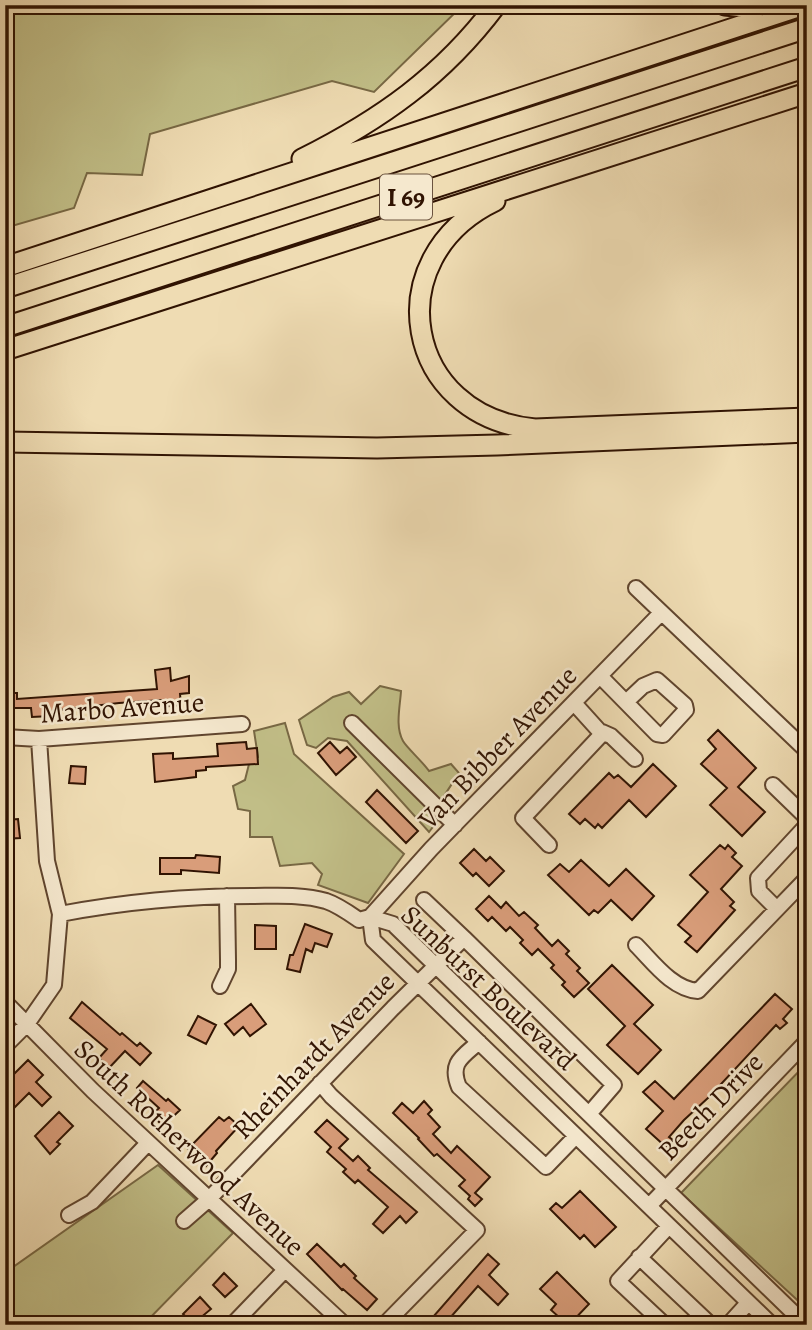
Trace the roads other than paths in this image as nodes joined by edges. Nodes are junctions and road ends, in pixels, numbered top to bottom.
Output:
1 (496, 5) edge
2 (725, 5) edge
3 (769, 5) edge
4 (804, 5) edge
5 (807, 28) edge
6 (807, 67) edge
7 (807, 93) edge
8 (607, 157) junction
9 (238, 190) junction
10 (5, 267) edge
11 (5, 288) edge
12 (5, 327) edge
13 (5, 351) edge
14 (807, 418) edge
15 (807, 432) edge
16 (5, 442) edge
17 (636, 588) dead end
18 (661, 612) junction
19 (600, 676) junction
20 (626, 702) dead end
21 (574, 703) junction
22 (352, 723) dead end
23 (242, 724) dead end
24 (602, 732) junction
25 (5, 737) edge
26 (39, 739) junction
27 (807, 751) edge
28 (635, 759) dead end
29 (773, 786) dead end
30 (807, 818) edge
31 (455, 825) junction
32 (807, 825) edge
33 (549, 845) dead end
34 (807, 878) edge
35 (227, 896) junction
36 (424, 900) dead end
37 (778, 909) junction
38 (60, 914) junction
39 (370, 917) junction
40 (464, 938) junction
41 (636, 944) dead end
42 (437, 967) junction
43 (417, 983) junction
44 (220, 986) dead end
45 (5, 1002) edge
46 (27, 1024) junction
47 (807, 1041) edge
48 (479, 1042) junction
49 (5, 1046) edge
50 (320, 1083) junction
51 (589, 1114) junction
52 (576, 1136) junction
53 (148, 1143) junction
54 (666, 1188) junction
55 (208, 1200) junction
56 (649, 1206) junction
57 (69, 1215) dead end
58 (184, 1221) dead end
59 (669, 1226) junction
60 (639, 1257) junction
61 (285, 1270) junction
62 (748, 1303) junction
63 (232, 1325) edge
64 (345, 1325) edge
65 (384, 1325) edge
66 (665, 1325) edge
67 (711, 1325) edge
68 (728, 1325) edge
69 (772, 1325) edge
70 (806, 1325) edge

1 - 9 highway
2 - 3 highway
4 - 9 highway
5 - 11 highway, I 69
6 - 12 highway, I 69
7 - 8 highway
8 - 13 highway
8 - 14 highway
9 - 10 highway
15 - 16 highway
17 - 18 street
18 - 19 street, Van Bibber Avenue
18 - 27 street
19 - 20 street
19 - 21 street, Van Bibber Avenue
21 - 24 street
21 - 31 street, Van Bibber Avenue
22 - 31 street
23 - 26 street, Marbo Avenue
24 - 28 street
24 - 33 street
25 - 26 street, Marbo Avenue
26 - 38 street
29 - 30 street
31 - 39 street, Van Bibber Avenue
32 - 37 street
34 - 37 street
35 - 38 street
35 - 39 street
35 - 44 street
36 - 40 street
37 - 41 street
38 - 46 street
39 - 42 street, Sunburst Boulevard
39 - 43 street, Sunburst Boulevard
40 - 42 street, Rheinhardt Avenue
40 - 51 street
42 - 43 street, Rheinhardt Avenue
42 - 51 street, Sunburst Boulevard
43 - 48 street, Sunburst Boulevard
43 - 50 street, Rheinhardt Avenue
45 - 46 street, South Rotherwood Avenue
46 - 49 street
46 - 53 street, South Rotherwood Avenue
47 - 54 street, Beech Drive
48 - 52 street, Sunburst Boulevard
48 - 52 street
50 - 55 street, Rheinhardt Avenue
50 - 65 street
51 - 54 street, Sunburst Boulevard
52 - 56 street, Sunburst Boulevard
53 - 55 street, South Rotherwood Avenue
53 - 57 street
54 - 56 street, Beech Drive
54 - 70 street, Sunburst Boulevard
55 - 58 street, Rheinhardt Avenue
55 - 61 street, South Rotherwood Avenue
56 - 59 street, Sunburst Boulevard
59 - 60 street
59 - 62 street, Sunburst Boulevard
60 - 66 street
60 - 67 street
61 - 63 street
61 - 64 street, South Rotherwood Avenue
62 - 68 street
62 - 69 street, Sunburst Boulevard

